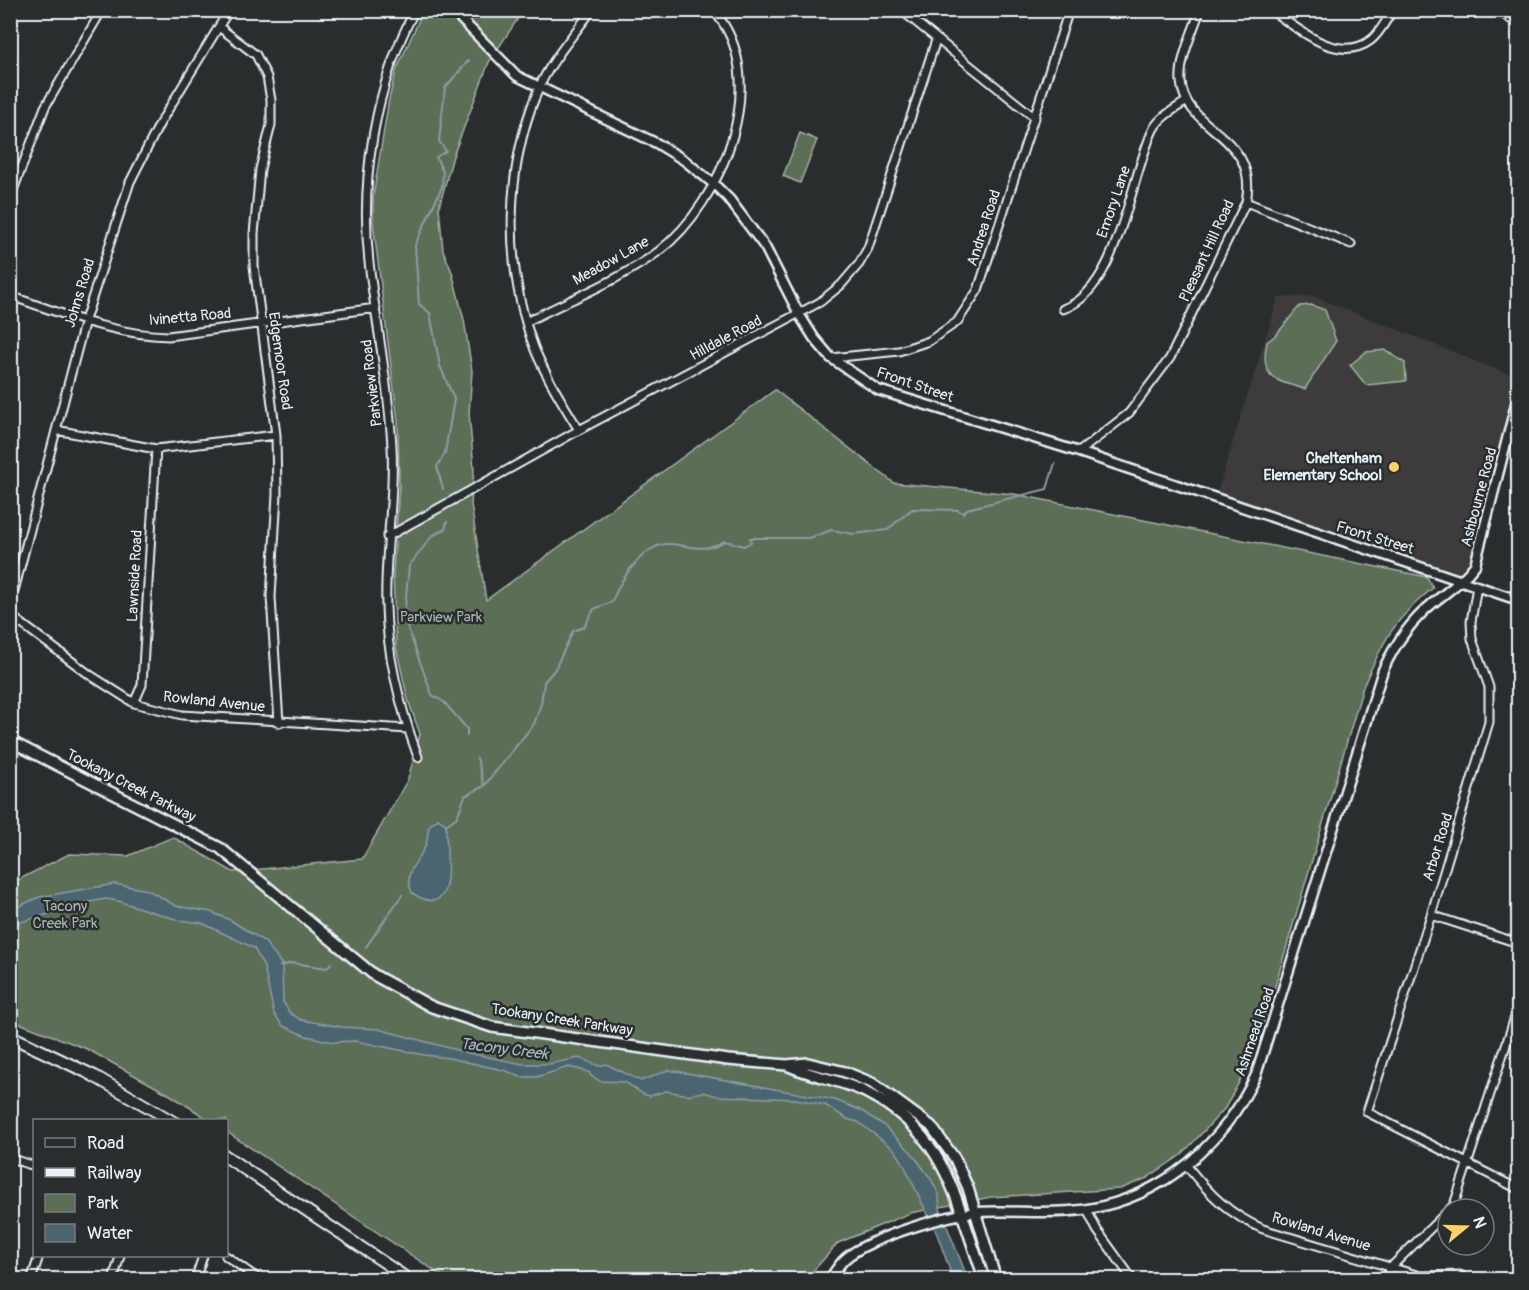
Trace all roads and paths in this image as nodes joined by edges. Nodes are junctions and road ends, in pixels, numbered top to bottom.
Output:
1 (102, 10) edge
2 (229, 10) edge
3 (415, 10) edge
4 (452, 10) edge
5 (592, 10) edge
6 (713, 10) edge
7 (901, 10) edge
8 (1069, 10) edge
9 (1200, 10) edge
10 (1271, 10) edge
11 (1393, 10) edge
12 (1497, 10) edge
13 (1518, 24) edge
14 (219, 27) junction
15 (936, 40) junction
16 (538, 88) junction
17 (1187, 101) junction
18 (1035, 118) junction
19 (715, 185) junction
20 (10, 198) edge
21 (1246, 202) junction
22 (1351, 244) dead end
23 (10, 296) edge
24 (376, 308) junction
25 (1063, 309) dead end
26 (799, 314) junction
27 (85, 320) junction
28 (526, 322) junction
29 (261, 323) junction
30 (831, 358) junction
31 (1518, 396) edge
32 (56, 430) junction
33 (579, 430) junction
34 (276, 435) junction
35 (156, 449) junction
36 (1079, 452) junction
37 (387, 537) junction
38 (1464, 580) junction
39 (1477, 586) junction
40 (1518, 600) edge
41 (10, 606) edge
42 (10, 615) edge
43 (134, 703) junction
44 (279, 723) junction
45 (408, 729) junction
46 (10, 741) edge
47 (418, 757) dead end
48 (1431, 915) junction
49 (1518, 942) edge
50 (1518, 1008) edge
51 (787, 1065) junction
52 (10, 1158) edge
53 (1468, 1164) junction
54 (33, 1166) edge
55 (1187, 1166) junction
56 (1518, 1189) edge
57 (1457, 1197) edge
58 (1087, 1210) junction
59 (976, 1212) junction
60 (963, 1214) junction
61 (1436, 1223) edge
62 (39, 1257) edge
63 (120, 1257) edge
64 (203, 1257) edge
65 (227, 1257) edge
66 (1390, 1268) junction
67 (31, 1280) edge
68 (113, 1280) edge
69 (195, 1280) edge
70 (260, 1280) edge
71 (829, 1280) edge
72 (985, 1280) edge
73 (996, 1280) edge
74 (1133, 1280) edge
75 (1385, 1280) edge
76 (1467, 1280) edge

1 - 20 street
2 - 14 street, Johns Road
3 - 24 street, Parkview Road
4 - 16 street, Front Street
5 - 16 street
6 - 19 street, Meadow Lane
7 - 15 street
8 - 18 street, Andrea Road
9 - 17 street
10 - 11 street
12 - 13 street
14 - 27 street, Johns Road
14 - 29 street, Edgemoor Road
15 - 18 street
15 - 26 street, Hilldale Road
16 - 19 street, Front Street
16 - 28 street
17 - 21 street, Pleasant Hill Road
17 - 25 street, Emory Lane
18 - 30 street, Andrea Road
19 - 26 street, Front Street
19 - 28 street, Meadow Lane
21 - 22 street
21 - 36 street, Pleasant Hill Road
23 - 27 street, Ivinetta Road
24 - 29 street, Ivinetta Road
24 - 37 street, Parkview Road
26 - 30 street, Front Street
26 - 33 street, Hilldale Road
27 - 29 street, Ivinetta Road
27 - 32 street, Johns Road
28 - 33 street
29 - 34 street, Edgemoor Road
30 - 36 street, Front Street
31 - 38 street, Ashbourne Road
32 - 35 street
32 - 41 street, Johns Road
33 - 37 street, Hilldale Road
34 - 35 street
34 - 44 street, Edgemoor Road
35 - 43 street, Lawnside Road
36 - 38 street, Front Street
37 - 45 street, Parkview Road
38 - 39 street
38 - 55 street, Ashmead Road
39 - 40 street
39 - 48 street, Arbor Road
42 - 43 street, Rowland Avenue
43 - 44 street, Rowland Avenue
44 - 45 street, Rowland Avenue
45 - 47 street, Parkview Road
46 - 51 main road, Tookany Creek Parkway
48 - 49 street
48 - 53 street, Arbor Road
50 - 53 street
51 - 59 main road, Tookany Creek Parkway
51 - 60 main road
52 - 54 street
53 - 56 street
53 - 57 street
55 - 58 street, Ashmead Road
55 - 66 street, Rowland Avenue
58 - 59 street, Ashmead Road
58 - 74 street
59 - 60 street, Ashmead Road
59 - 73 main road, Tookany Creek Parkway
60 - 71 street, Ashmead Road
60 - 72 main road
61 - 66 street
62 - 67 street
63 - 68 street
64 - 69 street
65 - 70 street
66 - 75 street
66 - 76 street, Rowland Avenue

